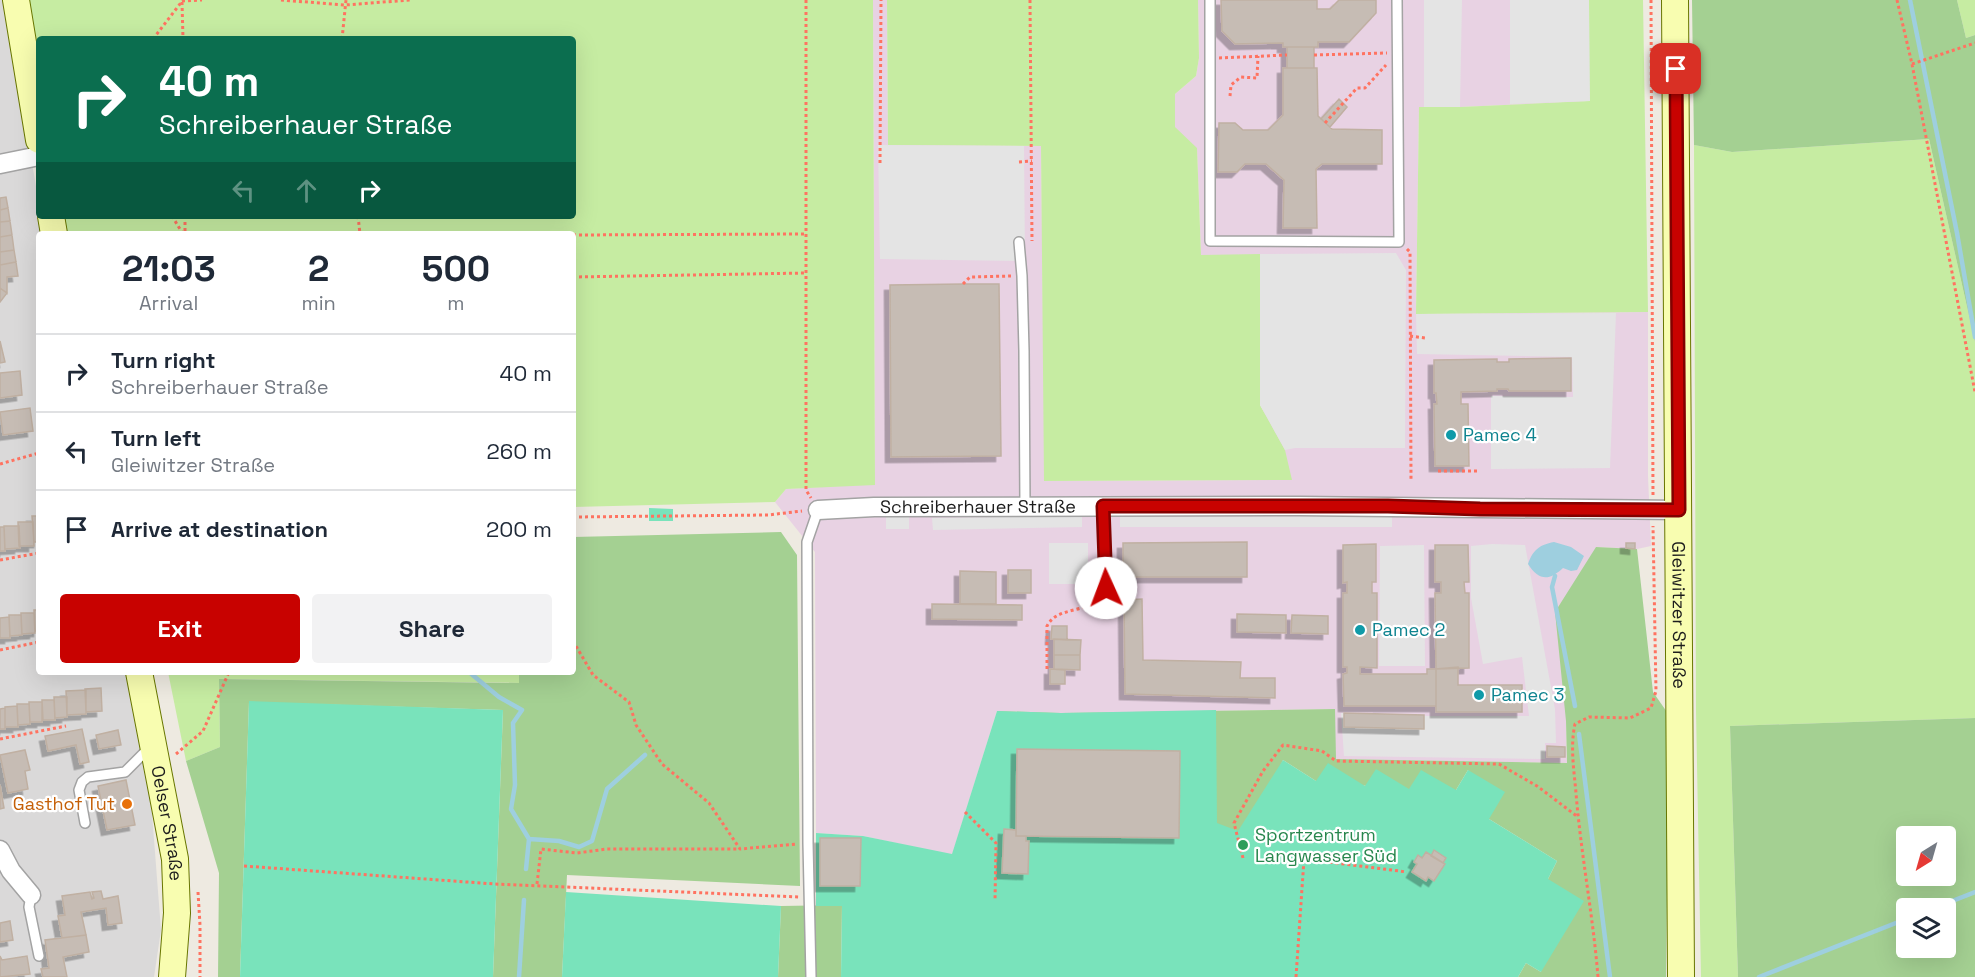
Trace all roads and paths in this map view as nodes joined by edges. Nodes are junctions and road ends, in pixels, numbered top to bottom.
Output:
1 (16, 0) edge
2 (182, 0) edge
3 (202, 0) edge
4 (281, 0) edge
5 (410, 0) edge
6 (804, 0) edge
7 (881, 0) edge
8 (1030, 0) edge
9 (1210, 0) edge
10 (1397, 0) edge
11 (1651, 0) edge
12 (1676, 0) edge
13 (1897, 0) edge
14 (346, 2) edge
15 (155, 36) edge
16 (183, 36) edge
17 (342, 36) edge
18 (1975, 43) edge
19 (1397, 53) junction
20 (1314, 55) dead end
21 (1258, 56) junction
22 (1287, 56) dead end
23 (1209, 58) junction
24 (1912, 64) junction
25 (1230, 96) dead end
26 (36, 122) edge
27 (1325, 123) dead end
28 (36, 157) edge
29 (1019, 162) dead end
30 (880, 163) dead end
31 (0, 164) edge
32 (805, 234) junction
33 (576, 235) edge
34 (1019, 242) dead end
35 (1399, 242) junction
36 (807, 273) junction
37 (576, 276) edge
38 (1410, 336) junction
39 (1425, 338) dead end
40 (1975, 392) edge
41 (36, 454) edge
42 (0, 464) edge
43 (1438, 471) dead end
44 (1480, 471) dead end
45 (1411, 480) dead end
46 (1024, 506) junction
47 (1103, 506) junction
48 (1652, 508) junction
49 (818, 510) junction
50 (1679, 510) junction
51 (576, 517) edge
52 (36, 554) edge
53 (0, 560) edge
54 (1106, 588) joint
55 (36, 643) edge
56 (576, 646) edge
57 (0, 650) edge
58 (1047, 669) dead end
59 (140, 675) edge
60 (229, 675) edge
61 (66, 726) dead end
62 (0, 739) edge
63 (165, 751) junction
64 (964, 812) dead end
65 (1578, 817) junction
66 (85, 823) dead end
67 (808, 843) junction
68 (740, 849) junction
69 (0, 850) edge
70 (1242, 858) dead end
71 (244, 866) dead end
72 (1407, 872) dead end
73 (537, 884) junction
74 (31, 895) joint
75 (811, 898) junction
76 (995, 901) dead end
77 (39, 956) dead end
78 (172, 977) edge
79 (812, 977) edge
80 (1296, 977) edge
81 (1598, 977) edge
82 (1681, 977) edge

1 - 26 main road
2 - 3 path
2 - 15 path
2 - 16 path
4 - 14 path
5 - 14 path
6 - 32 path
7 - 30 path
8 - 29 path
9 - 23 lane
10 - 19 lane
11 - 48 path
12 - 50 main road, Gleiwitzer Straße
13 - 24 path
14 - 17 path
18 - 24 path
19 - 20 path
19 - 27 path
19 - 35 lane
21 - 22 path
21 - 23 path
21 - 25 path
23 - 35 lane
24 - 40 path
28 - 31 street
32 - 33 path
32 - 36 path
34 - 46 lane
35 - 38 path
36 - 37 path
36 - 49 path
38 - 39 path
38 - 45 path
41 - 42 path
43 - 44 path
46 - 47 street, Schreiberhauer Straße
46 - 49 street, Schreiberhauer Straße
47 - 48 street, Schreiberhauer Straße
47 - 54 lane
48 - 50 street, Schreiberhauer Straße
48 - 65 path
49 - 51 path
49 - 67 lane
50 - 82 main road, Gleiwitzer Straße
52 - 53 path
54 - 58 path
55 - 57 path
56 - 68 path
59 - 63 main road, Oelser Straße
60 - 63 path
61 - 62 path
63 - 66 lane
63 - 78 main road, Oelser Straße
64 - 76 path
65 - 70 path
65 - 81 path
67 - 68 path
67 - 75 lane
68 - 73 path
69 - 74 street
71 - 73 path
72 - 80 path
73 - 75 path
74 - 77 lane
75 - 79 lane

